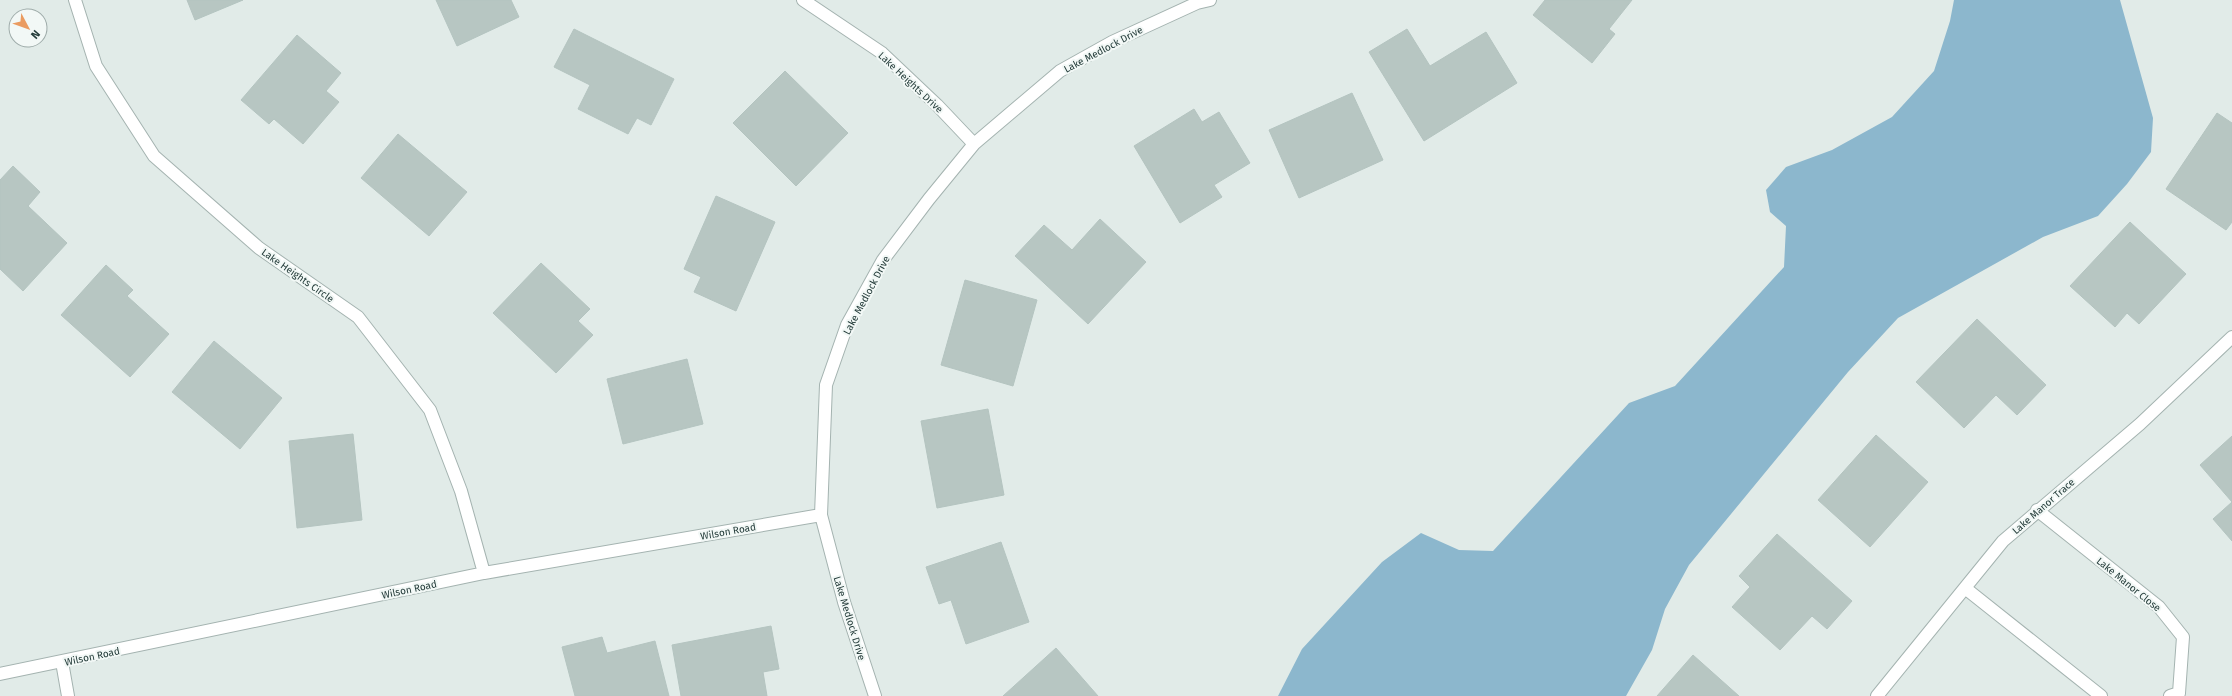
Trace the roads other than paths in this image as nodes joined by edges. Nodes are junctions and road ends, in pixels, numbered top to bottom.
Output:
1 (75, 0) edge
2 (803, 0) edge
3 (1210, 0) edge
4 (974, 144) junction
5 (2232, 337) edge
6 (2037, 510) junction
7 (821, 515) junction
8 (484, 573) junction
9 (1965, 588) junction
10 (62, 662) junction
11 (0, 674) edge
12 (68, 696) edge
13 (875, 696) edge
14 (1878, 696) edge
15 (2101, 696) edge
16 (2170, 696) edge

1 - 8 street, Lake Heights Circle
2 - 4 street, Lake Heights Drive
3 - 4 street, Lake Medlock Drive
4 - 7 street, Lake Medlock Drive
5 - 6 street, Lake Manor Trace
6 - 9 street, Lake Manor Trace
6 - 16 street, Lake Manor Close
7 - 8 street, Wilson Road
7 - 13 street, Lake Medlock Drive
8 - 10 street, Wilson Road
9 - 14 street, Lake Manor Trace
9 - 15 street
10 - 11 street, Wilson Road
10 - 12 street

